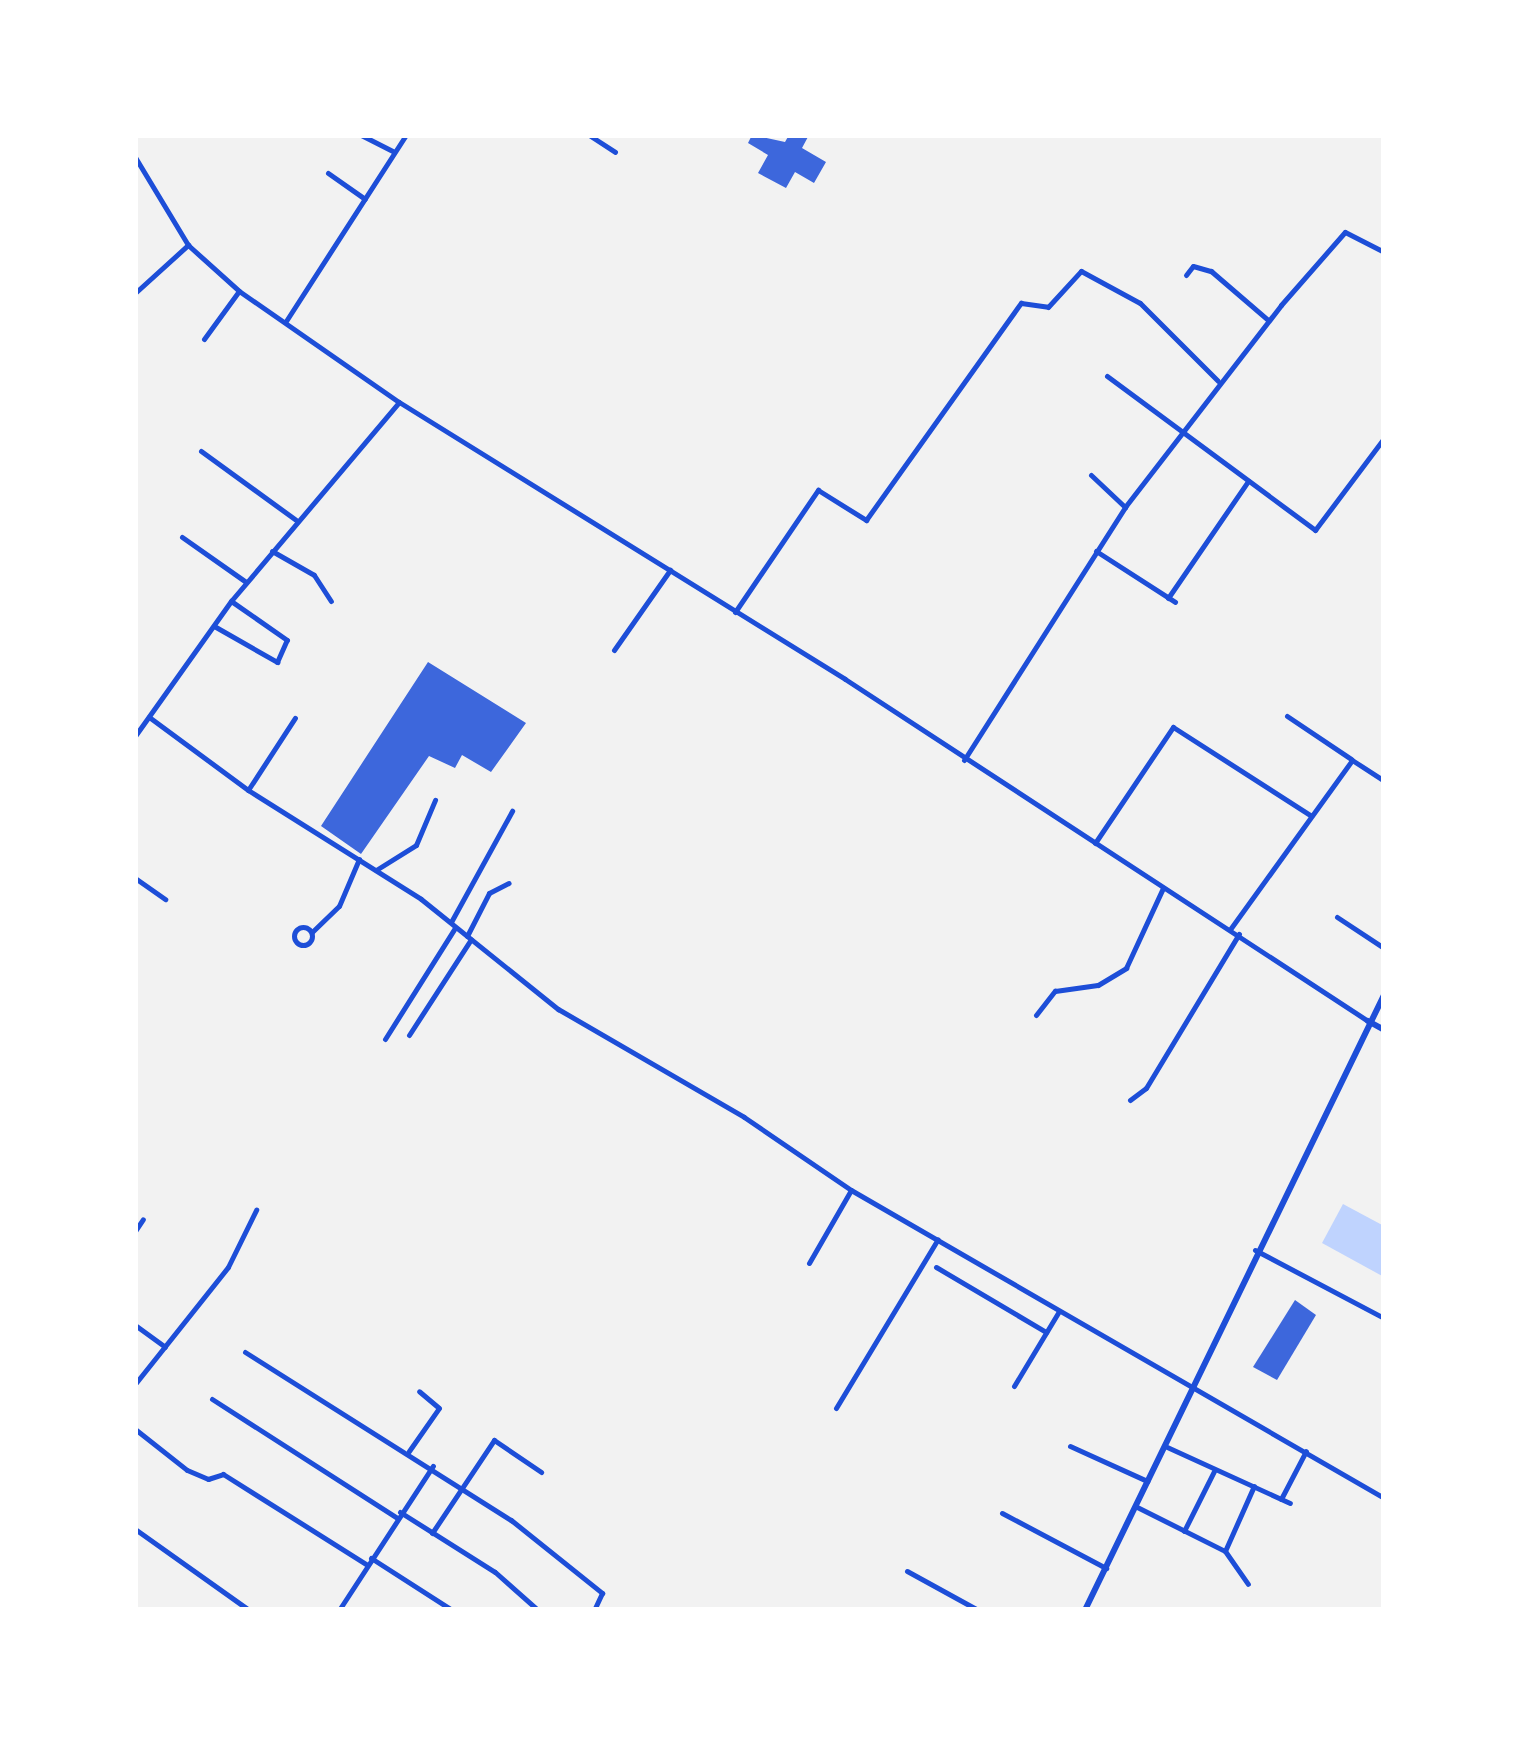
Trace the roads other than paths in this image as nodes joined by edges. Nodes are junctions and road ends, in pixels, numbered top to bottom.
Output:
1 (361, 135) edge
2 (406, 135) edge
3 (589, 135) edge
4 (615, 152) dead end
5 (395, 153) junction
6 (135, 157) edge
7 (138, 169) edge
8 (328, 173) dead end
9 (365, 199) junction
10 (188, 245) junction
11 (1384, 252) edge
12 (1186, 275) dead end
13 (238, 291) junction
14 (135, 293) edge
15 (286, 320) junction
16 (1268, 320) junction
17 (204, 339) dead end
18 (1106, 376) dead end
19 (1218, 380) junction
20 (399, 402) junction
21 (1182, 430) junction
22 (1384, 438) edge
23 (201, 451) dead end
24 (1091, 475) dead end
25 (1248, 481) junction
26 (1126, 507) junction
27 (297, 520) junction
28 (182, 536) dead end
29 (272, 551) junction
30 (1096, 551) junction
31 (670, 569) junction
32 (246, 582) junction
33 (330, 600) dead end
34 (230, 601) junction
35 (735, 612) junction
36 (214, 626) junction
37 (614, 650) dead end
38 (1288, 716) dead end
39 (148, 717) junction
40 (296, 718) dead end
41 (135, 736) edge
42 (964, 760) junction
43 (1352, 760) junction
44 (1384, 781) edge
45 (248, 790) junction
46 (435, 800) dead end
47 (512, 812) dead end
48 (1310, 815) junction
49 (1095, 843) junction
50 (359, 859) junction
51 (376, 870) junction
52 (135, 878) edge
53 (509, 883) dead end
54 (1164, 886) junction
55 (165, 899) dead end
56 (1337, 917) dead end
57 (452, 926) junction
58 (1232, 928) junction
59 (312, 932) dead end
60 (1239, 934) junction
61 (469, 938) junction
62 (1384, 948) edge
63 (1384, 995) edge
64 (1036, 1015) dead end
65 (1368, 1021) junction
66 (1384, 1030) edge
67 (409, 1036) dead end
68 (385, 1039) dead end
69 (1130, 1100) dead end
70 (851, 1190) junction
71 (256, 1210) dead end
72 (142, 1219) dead end
73 (135, 1231) edge
74 (938, 1239) junction
75 (1255, 1250) junction
76 (809, 1263) dead end
77 (936, 1267) dead end
78 (1058, 1312) junction
79 (1384, 1318) edge
80 (135, 1325) edge
81 (1046, 1332) junction
82 (165, 1347) junction
83 (245, 1352) dead end
84 (135, 1384) edge
85 (1014, 1386) dead end
86 (1192, 1386) junction
87 (419, 1390) dead end
88 (212, 1398) dead end
89 (836, 1408) dead end
90 (135, 1429) edge
91 (1070, 1446) dead end
92 (1167, 1448) junction
93 (409, 1451) junction
94 (1306, 1451) junction
95 (433, 1466) junction
96 (1215, 1470) junction
97 (541, 1472) dead end
98 (1150, 1482) junction
99 (1254, 1486) junction
100 (464, 1487) junction
101 (1384, 1498) edge
102 (1281, 1499) junction
103 (1290, 1503) dead end
104 (1137, 1508) junction
105 (1002, 1513) dead end
106 (398, 1514) junction
107 (135, 1529) edge
108 (1184, 1531) junction
109 (432, 1533) junction
110 (1225, 1552) junction
111 (369, 1561) junction
112 (1106, 1568) junction
113 (907, 1571) dead end
114 (1248, 1584) dead end
115 (249, 1610) edge
116 (339, 1610) edge
117 (452, 1610) edge
118 (538, 1610) edge
119 (594, 1610) edge
120 (978, 1610) edge
121 (1086, 1610) edge

1 - 5 street
2 - 5 street
3 - 4 street
5 - 9 street
6 - 7 street
7 - 10 street
8 - 9 street
9 - 15 street
10 - 13 street
10 - 14 street
11 - 16 street
12 - 16 street
13 - 15 street
13 - 17 street
15 - 20 street
16 - 19 street
18 - 21 street
19 - 21 street
19 - 35 street
20 - 27 street
20 - 31 street
21 - 25 street
21 - 26 street
22 - 25 street
23 - 27 street
24 - 26 street
25 - 30 street
26 - 30 street
27 - 29 street
28 - 32 street
29 - 32 street
29 - 33 street
30 - 42 street
31 - 35 street
31 - 37 street
32 - 34 street
34 - 36 street
34 - 36 street
35 - 42 street
36 - 39 street
38 - 43 street
39 - 41 street
39 - 45 street
40 - 45 street
42 - 49 street
43 - 44 street
43 - 48 street
45 - 50 street
46 - 51 street
47 - 57 street
48 - 49 street
48 - 58 street
49 - 54 street
50 - 51 street
50 - 59 street
51 - 57 street
52 - 55 street
53 - 61 street
54 - 58 street
54 - 64 street
56 - 62 street
57 - 61 street
57 - 68 street
58 - 60 street
60 - 65 street
60 - 69 street
61 - 67 street
61 - 70 street
63 - 65 street
65 - 66 street
65 - 75 street
70 - 74 street
70 - 76 street
71 - 82 street
72 - 73 street
74 - 78 street
74 - 89 street
75 - 79 street
75 - 86 street
77 - 81 street
78 - 81 street
78 - 86 street
80 - 82 street
81 - 85 street
82 - 84 street
83 - 93 street
86 - 92 street
86 - 94 street
87 - 93 street
88 - 106 street
90 - 111 street
91 - 98 street
92 - 96 street
92 - 98 street
93 - 95 street
94 - 101 street
94 - 102 street
95 - 100 street
95 - 106 street
96 - 99 street
96 - 108 street
97 - 100 street
98 - 104 street
99 - 102 street
99 - 110 street
100 - 109 street
100 - 119 street
102 - 103 street
104 - 108 street
104 - 112 street
105 - 112 street
106 - 109 street
106 - 111 street
107 - 115 street
108 - 110 street
109 - 118 street
110 - 114 street
111 - 116 street
111 - 117 street
112 - 121 street
113 - 120 street

